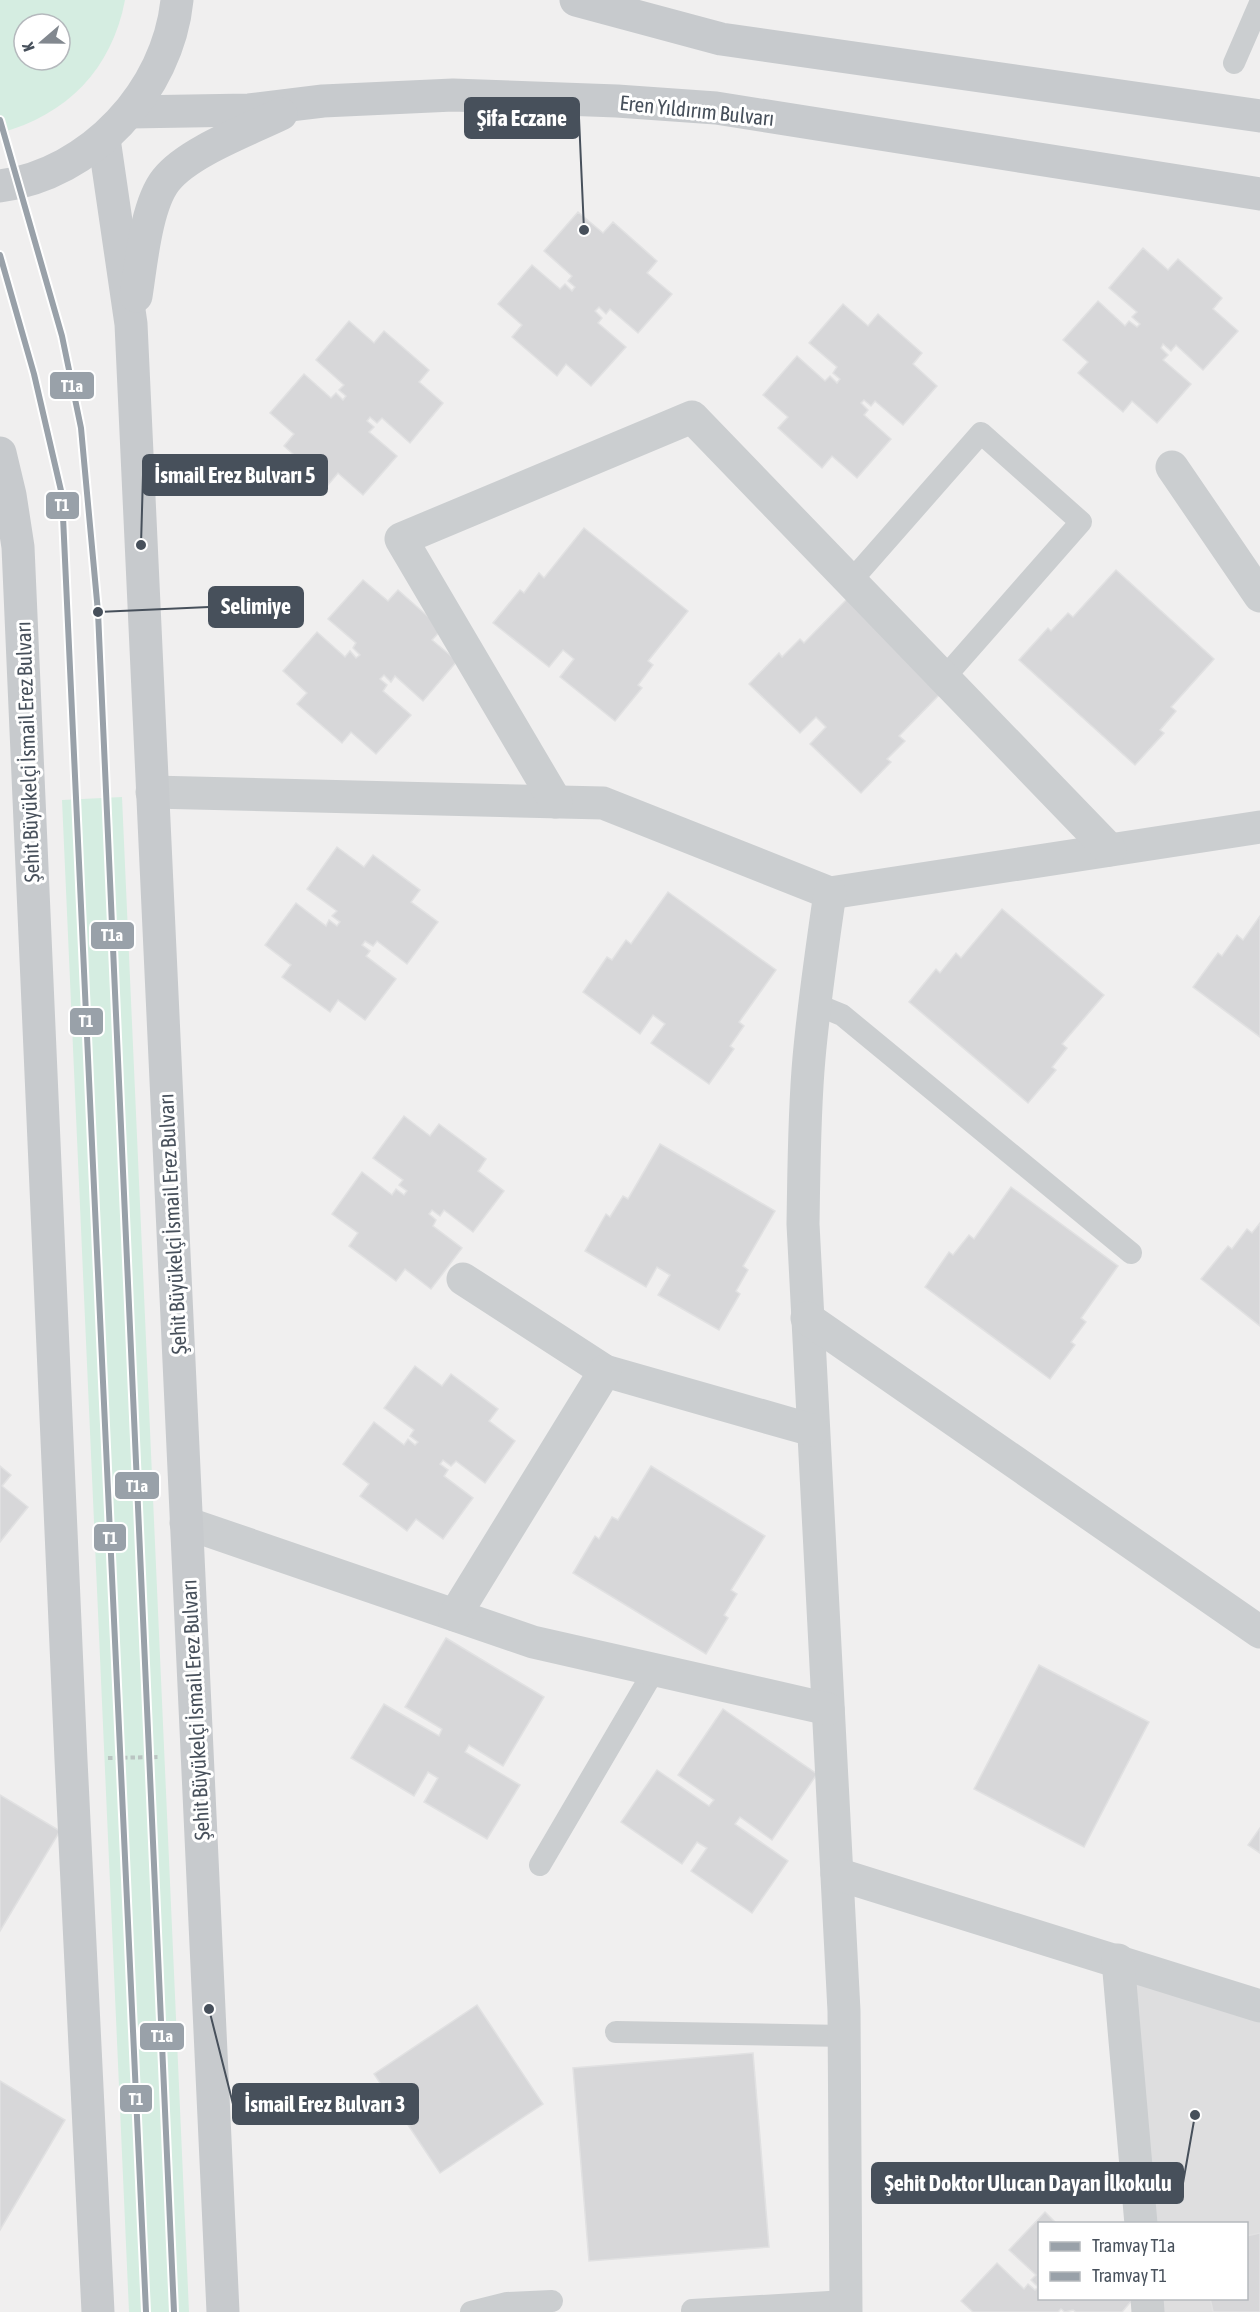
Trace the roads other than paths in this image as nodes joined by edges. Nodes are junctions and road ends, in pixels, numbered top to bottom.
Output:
1 (177, 0) edge
2 (576, 0) edge
3 (1260, 3) edge
4 (1234, 63) dead end
5 (301, 104) junction
6 (130, 112) junction
7 (1260, 116) edge
8 (104, 139) junction
9 (0, 186) edge
10 (1260, 194) edge
11 (131, 324) junction
12 (0, 453) edge
13 (1172, 466) dead end
14 (851, 581) junction
15 (1260, 596) edge
16 (944, 678) junction
17 (152, 792) junction
18 (556, 802) junction
19 (1260, 827) edge
20 (1110, 850) junction
21 (830, 893) junction
22 (815, 1004) junction
23 (1131, 1253) dead end
24 (463, 1279) dead end
25 (807, 1318) junction
26 (605, 1371) junction
27 (812, 1430) junction
28 (186, 1523) junction
29 (455, 1615) junction
30 (1260, 1632) edge
31 (655, 1670) junction
32 (828, 1709) junction
33 (540, 1865) dead end
34 (837, 1874) junction
35 (1118, 1960) junction
36 (1260, 2006) edge
37 (616, 2032) dead end
38 (845, 2036) junction
39 (1141, 2222) edge
40 (552, 2301) dead end
41 (846, 2307) edge
42 (796, 2308) edge
43 (693, 2310) dead end
44 (98, 2312) edge
45 (223, 2312) edge
46 (471, 2312) edge

1 - 6 main road
2 - 7 main road
3 - 4 lane
5 - 6 main road, Eren Yıldırım Bulvarı
5 - 10 main road, Eren Yıldırım Bulvarı
5 - 11 main road
6 - 8 main road
8 - 9 main road
8 - 11 main road, Şehit Büyükelçi İsmail Erez Bulvarı
11 - 17 main road, Şehit Büyükelçi İsmail Erez Bulvarı
12 - 44 main road, Şehit Büyükelçi İsmail Erez Bulvarı
13 - 15 street
14 - 16 street
14 - 16 lane
14 - 18 street
16 - 20 street
17 - 18 street
17 - 28 main road, Şehit Büyükelçi İsmail Erez Bulvarı
18 - 21 street
19 - 20 street
20 - 21 street
21 - 22 street
22 - 23 lane
22 - 25 street
24 - 26 street
25 - 27 street
25 - 30 street
26 - 27 street
26 - 29 street
27 - 32 street
28 - 29 street
28 - 45 main road, Şehit Büyükelçi İsmail Erez Bulvarı
29 - 31 street
31 - 32 street
31 - 33 lane
32 - 34 street
34 - 35 street
34 - 38 street
35 - 36 street
35 - 39 street
37 - 38 lane
38 - 41 street
40 - 46 lane
41 - 42 lane
42 - 43 lane

